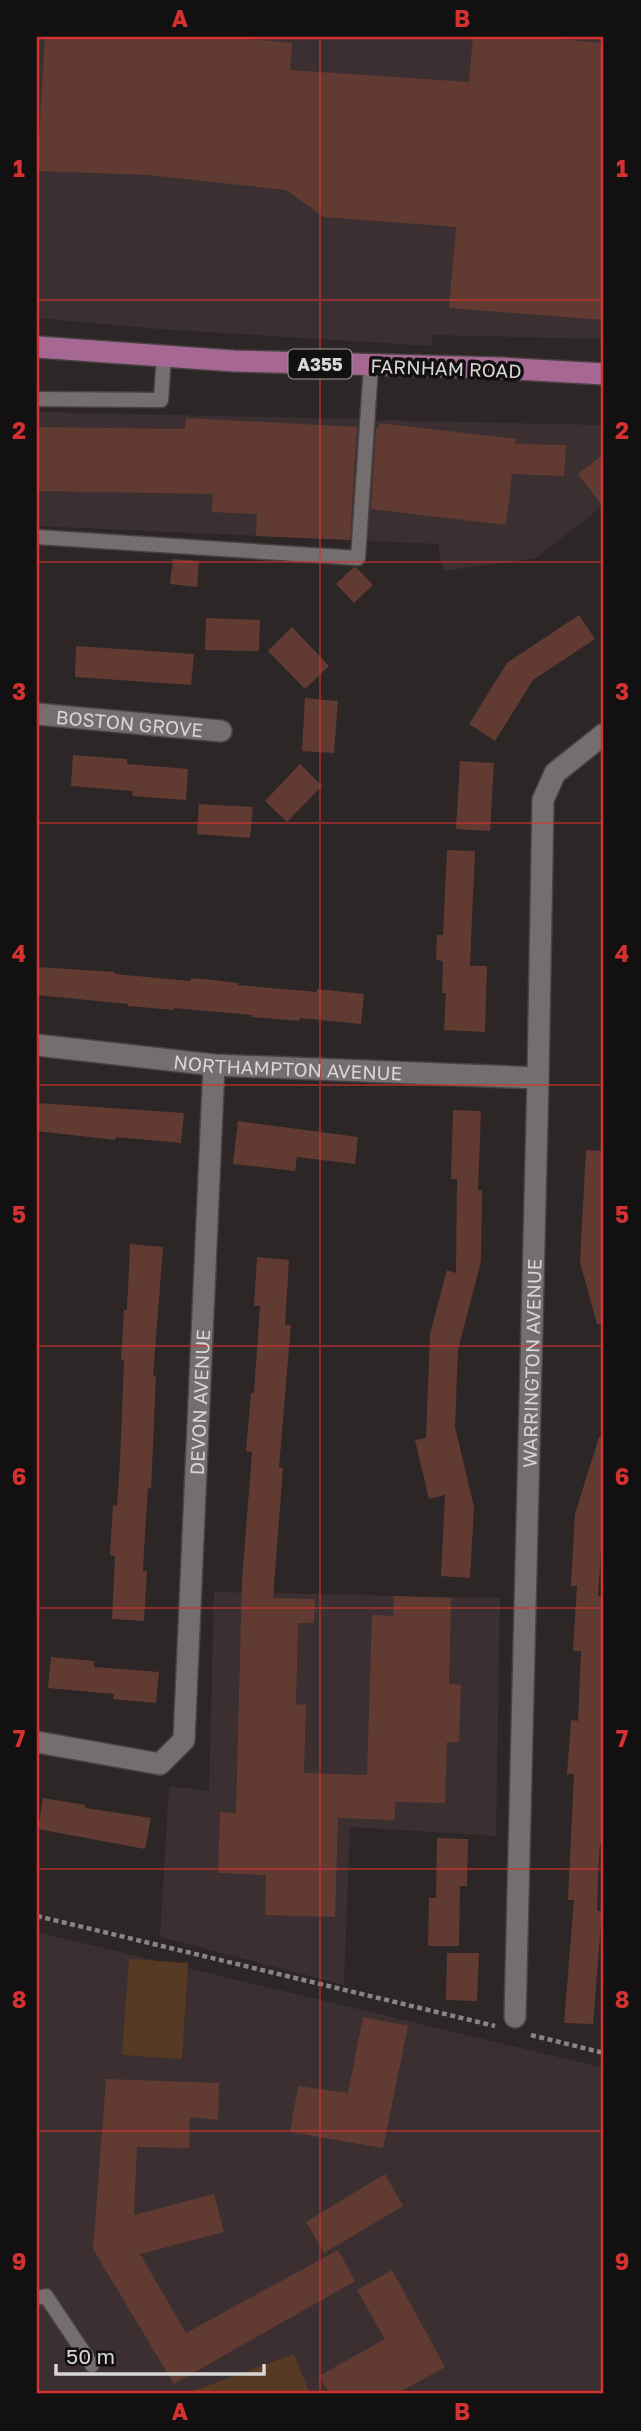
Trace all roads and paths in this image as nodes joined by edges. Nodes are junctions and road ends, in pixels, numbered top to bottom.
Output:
1 (37, 347) edge
2 (164, 356) junction
3 (371, 366) junction
4 (604, 374) edge
5 (37, 398) edge
6 (37, 537) edge
7 (37, 714) edge
8 (222, 731) dead end
9 (604, 734) edge
10 (37, 1045) edge
11 (214, 1065) junction
12 (538, 1078) junction
13 (37, 1742) edge
14 (37, 1916) edge
15 (513, 2026) junction
16 (604, 2053) edge
17 (37, 2298) edge
18 (92, 2365) dead end

1 - 2 main road, FARNHAM ROAD / A355
2 - 3 main road, FARNHAM ROAD / A355
2 - 5 lane
3 - 4 main road, FARNHAM ROAD / A355
3 - 6 lane
7 - 8 street, BOSTON GROVE
9 - 12 street, WARRINGTON AVENUE
10 - 11 street, NORTHAMPTON AVENUE
11 - 12 street, NORTHAMPTON AVENUE
11 - 13 street, DEVON AVENUE
12 - 15 street, WARRINGTON AVENUE
14 - 15 path
15 - 16 path
17 - 18 lane

